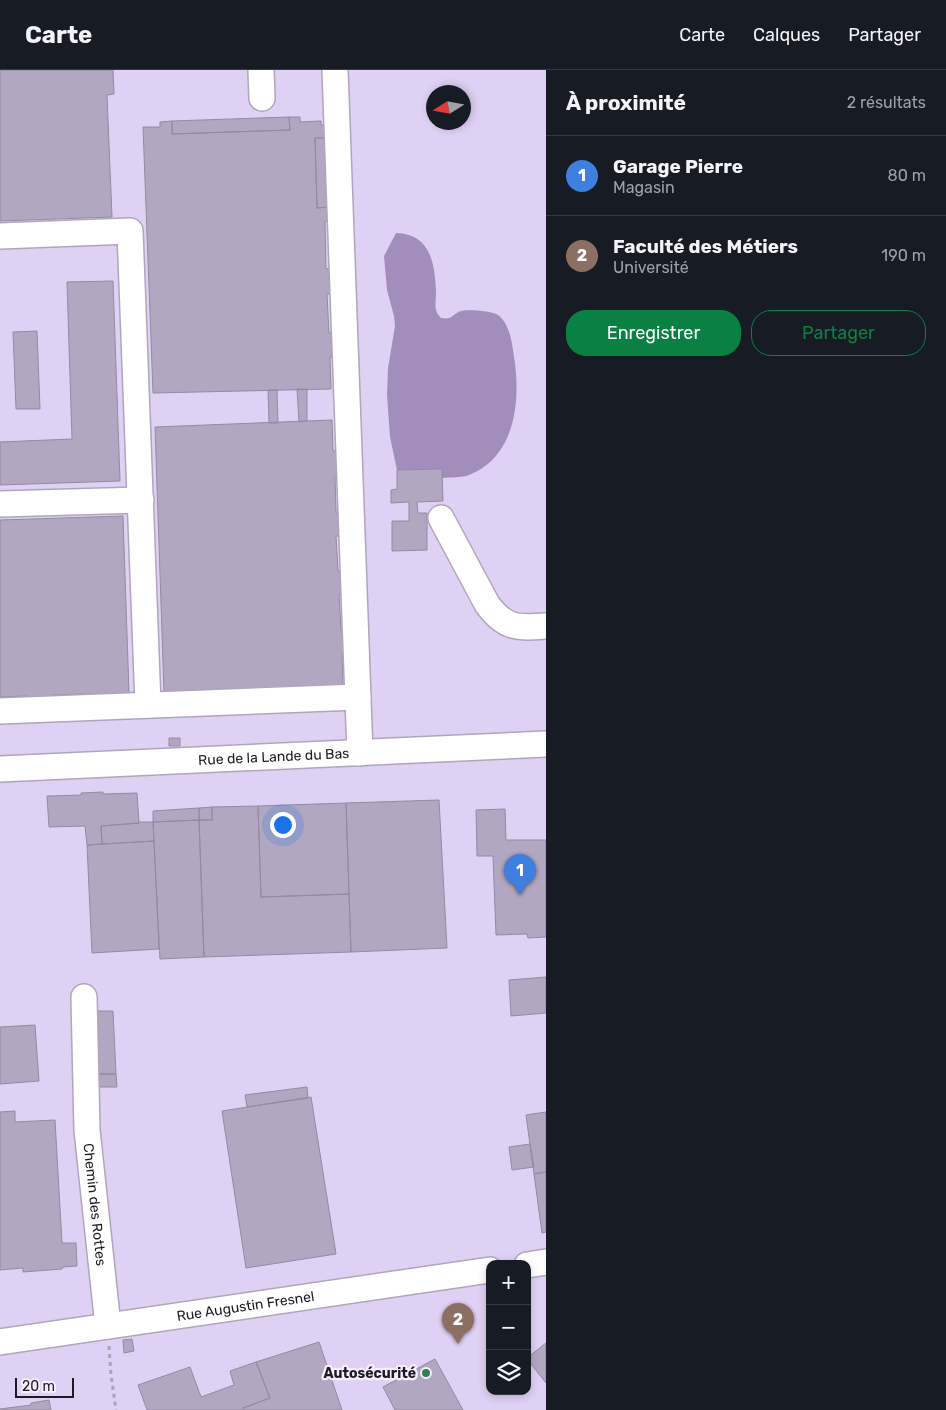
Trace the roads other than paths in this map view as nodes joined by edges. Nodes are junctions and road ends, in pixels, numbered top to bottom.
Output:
1 (261, 70) edge
2 (335, 70) edge
3 (262, 98) dead end
4 (0, 236) edge
5 (140, 500) junction
6 (0, 504) edge
7 (441, 518) dead end
8 (546, 626) edge
9 (358, 697) junction
10 (148, 705) junction
11 (0, 711) edge
12 (546, 744) edge
13 (360, 753) junction
14 (0, 769) edge
15 (84, 997) dead end
16 (546, 1262) edge
17 (531, 1264) edge
18 (486, 1271) edge
19 (108, 1326) junction
20 (0, 1342) edge

1 - 3 street
2 - 9 street
4 - 5 street
5 - 6 street
5 - 10 street
7 - 8 street
9 - 10 street
9 - 13 street
10 - 11 street
12 - 13 street, Rue de la Lande du Bas
13 - 14 street, Rue de la Lande du Bas
15 - 19 street, Chemin des Rottes
16 - 17 street
18 - 19 street, Rue Augustin Fresnel
19 - 20 street, Rue Augustin Fresnel

